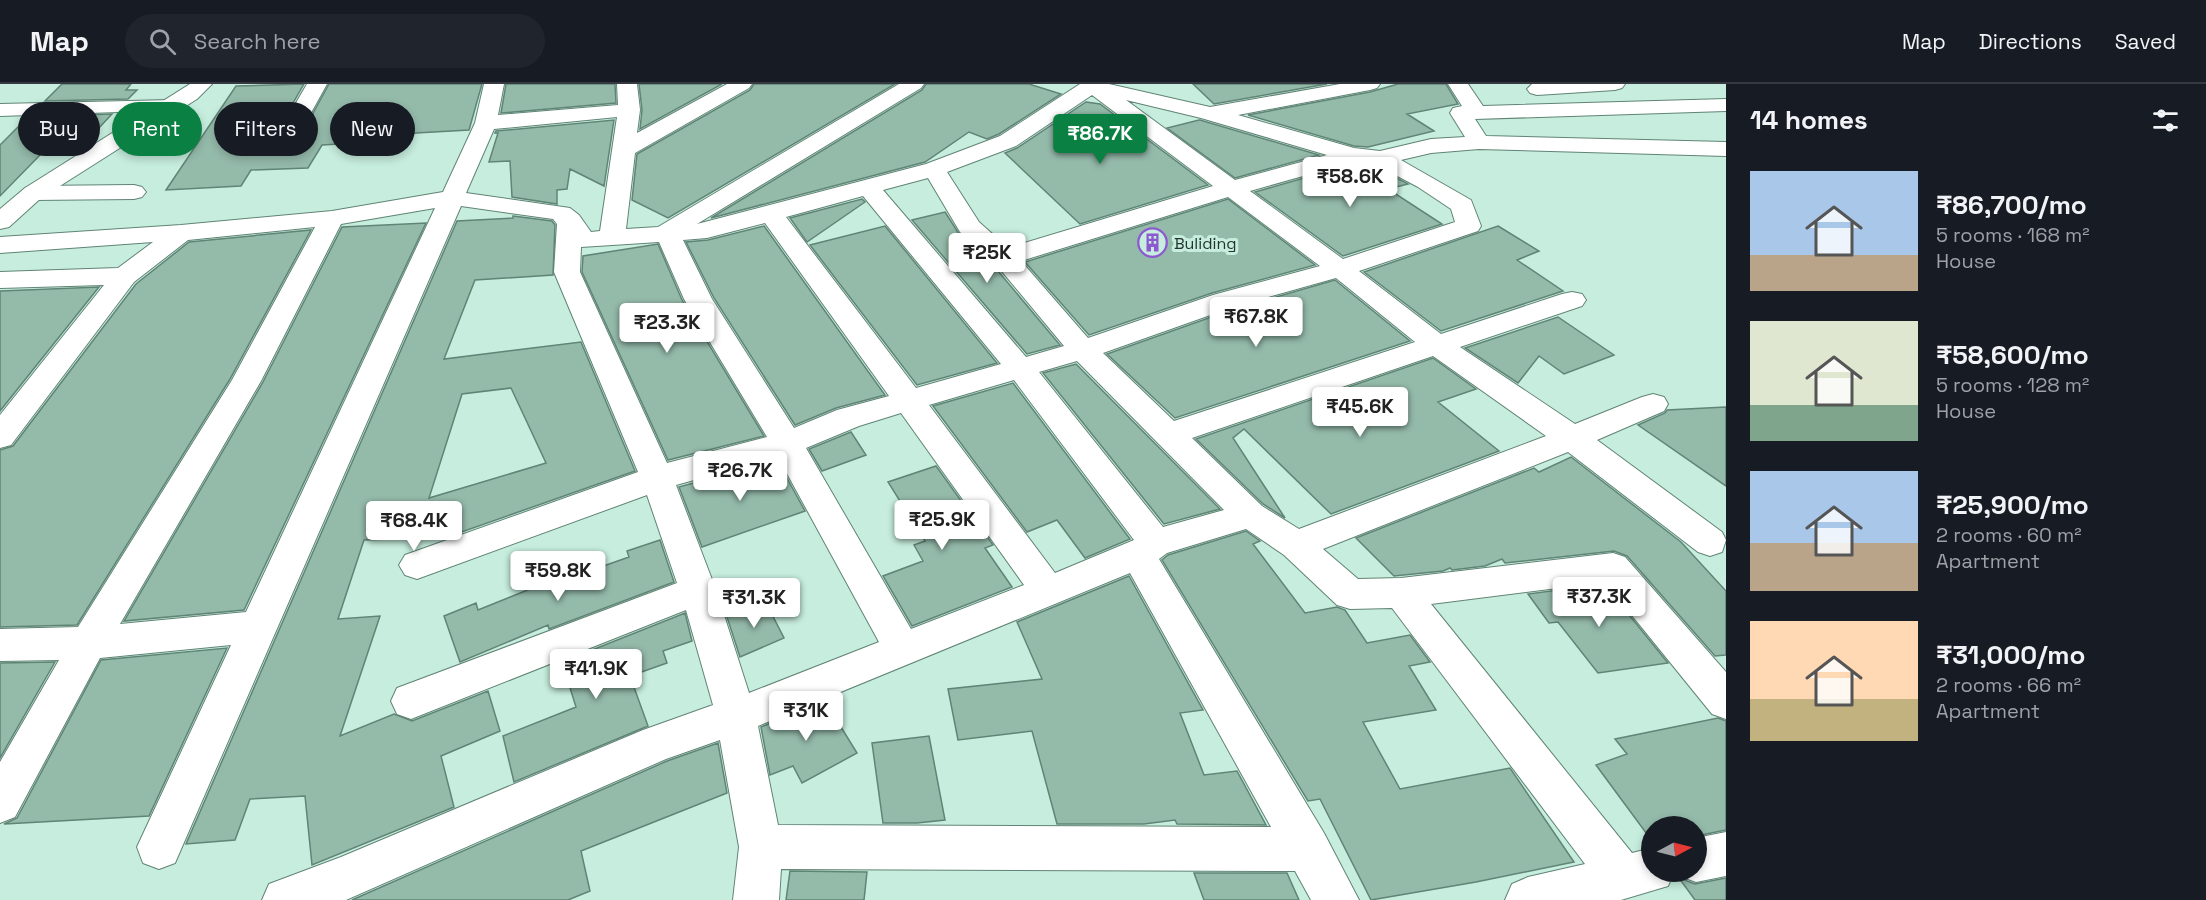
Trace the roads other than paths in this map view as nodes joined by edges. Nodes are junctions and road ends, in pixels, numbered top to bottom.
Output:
1 (202, 84) edge
2 (317, 84) edge
3 (494, 84) edge
4 (627, 84) edge
5 (742, 84) edge
6 (914, 84) edge
7 (1370, 84) edge
8 (1615, 84) edge
9 (1091, 85) edge
10 (1462, 97) edge
11 (178, 102) edge
12 (307, 102) edge
13 (1726, 105) edge
14 (112, 107) edge
15 (0, 110) edge
16 (629, 110) junction
17 (1207, 113) junction
18 (486, 123) junction
19 (1479, 142) junction
20 (112, 143) edge
21 (1726, 149) edge
22 (623, 150) junction
23 (1366, 157) junction
24 (934, 169) junction
25 (867, 186) junction
26 (1230, 189) junction
27 (134, 192) dead end
28 (33, 193) junction
29 (452, 198) junction
30 (771, 214) junction
31 (332, 218) junction
32 (570, 220) junction
33 (0, 222) edge
34 (667, 232) junction
35 (181, 233) junction
36 (612, 238) junction
37 (0, 245) edge
38 (1004, 258) junction
39 (1340, 269) junction
40 (125, 276) junction
41 (0, 280) edge
42 (1572, 300) dead end
43 (1437, 345) junction
44 (1083, 350) junction
45 (1020, 368) junction
46 (909, 400) junction
47 (1653, 404) dead end
48 (1170, 434) junction
49 (0, 437) edge
50 (1572, 438) junction
51 (787, 443) junction
52 (657, 478) junction
53 (1250, 515) junction
54 (1710, 542) dead end
55 (1296, 545) junction
56 (1147, 549) junction
57 (417, 565) dead end
58 (698, 590) junction
59 (1048, 590) junction
60 (1401, 593) junction
61 (260, 626) junction
62 (89, 643) junction
63 (0, 645) edge
64 (903, 649) junction
65 (411, 700) dead end
66 (1726, 701) edge
67 (736, 716) junction
68 (0, 802) edge
69 (159, 847) dead end
70 (761, 847) junction
71 (1308, 849) junction
72 (1726, 854) edge
73 (1707, 858) edge
74 (1637, 873) edge
75 (285, 900) edge
76 (756, 900) edge
77 (1336, 900) edge
78 (1528, 900) edge

1 - 11 street
2 - 12 street
3 - 18 street
4 - 16 street
5 - 22 street
6 - 34 street
7 - 17 street
8 - 10 street
9 - 17 street
9 - 24 street
9 - 26 street
10 - 13 street
10 - 19 street
14 - 15 street
16 - 18 street
16 - 22 street
17 - 23 street
18 - 29 street
19 - 21 street
19 - 23 street
20 - 28 street
22 - 36 street
23 - 26 street
23 - 39 street
24 - 25 street
24 - 38 street
25 - 30 street
25 - 45 street
26 - 38 street
26 - 39 street
27 - 28 street
28 - 33 street
29 - 31 street
29 - 32 street
29 - 61 street
30 - 34 street
30 - 46 street
31 - 35 street
31 - 62 street
32 - 36 street
32 - 52 street
34 - 36 street
34 - 51 street
35 - 37 street
35 - 40 street
38 - 44 street
39 - 43 street
39 - 44 street
40 - 41 street
40 - 49 street
42 - 43 street
43 - 48 street
43 - 50 street
44 - 45 street
44 - 48 street
45 - 46 street
45 - 56 street
46 - 51 street
46 - 59 street
47 - 50 street
48 - 53 street
50 - 54 street
50 - 55 street
51 - 52 street
51 - 64 street
52 - 57 street
52 - 58 street
53 - 55 street
53 - 56 street
55 - 60 street
56 - 59 street
56 - 71 street
58 - 65 street
58 - 67 street
59 - 64 street
60 - 66 street
60 - 74 street
61 - 62 street
61 - 69 street
62 - 63 street
62 - 68 street
64 - 67 street
67 - 70 street
67 - 75 street
70 - 71 street
70 - 76 street
71 - 77 street
72 - 73 street
74 - 78 street

